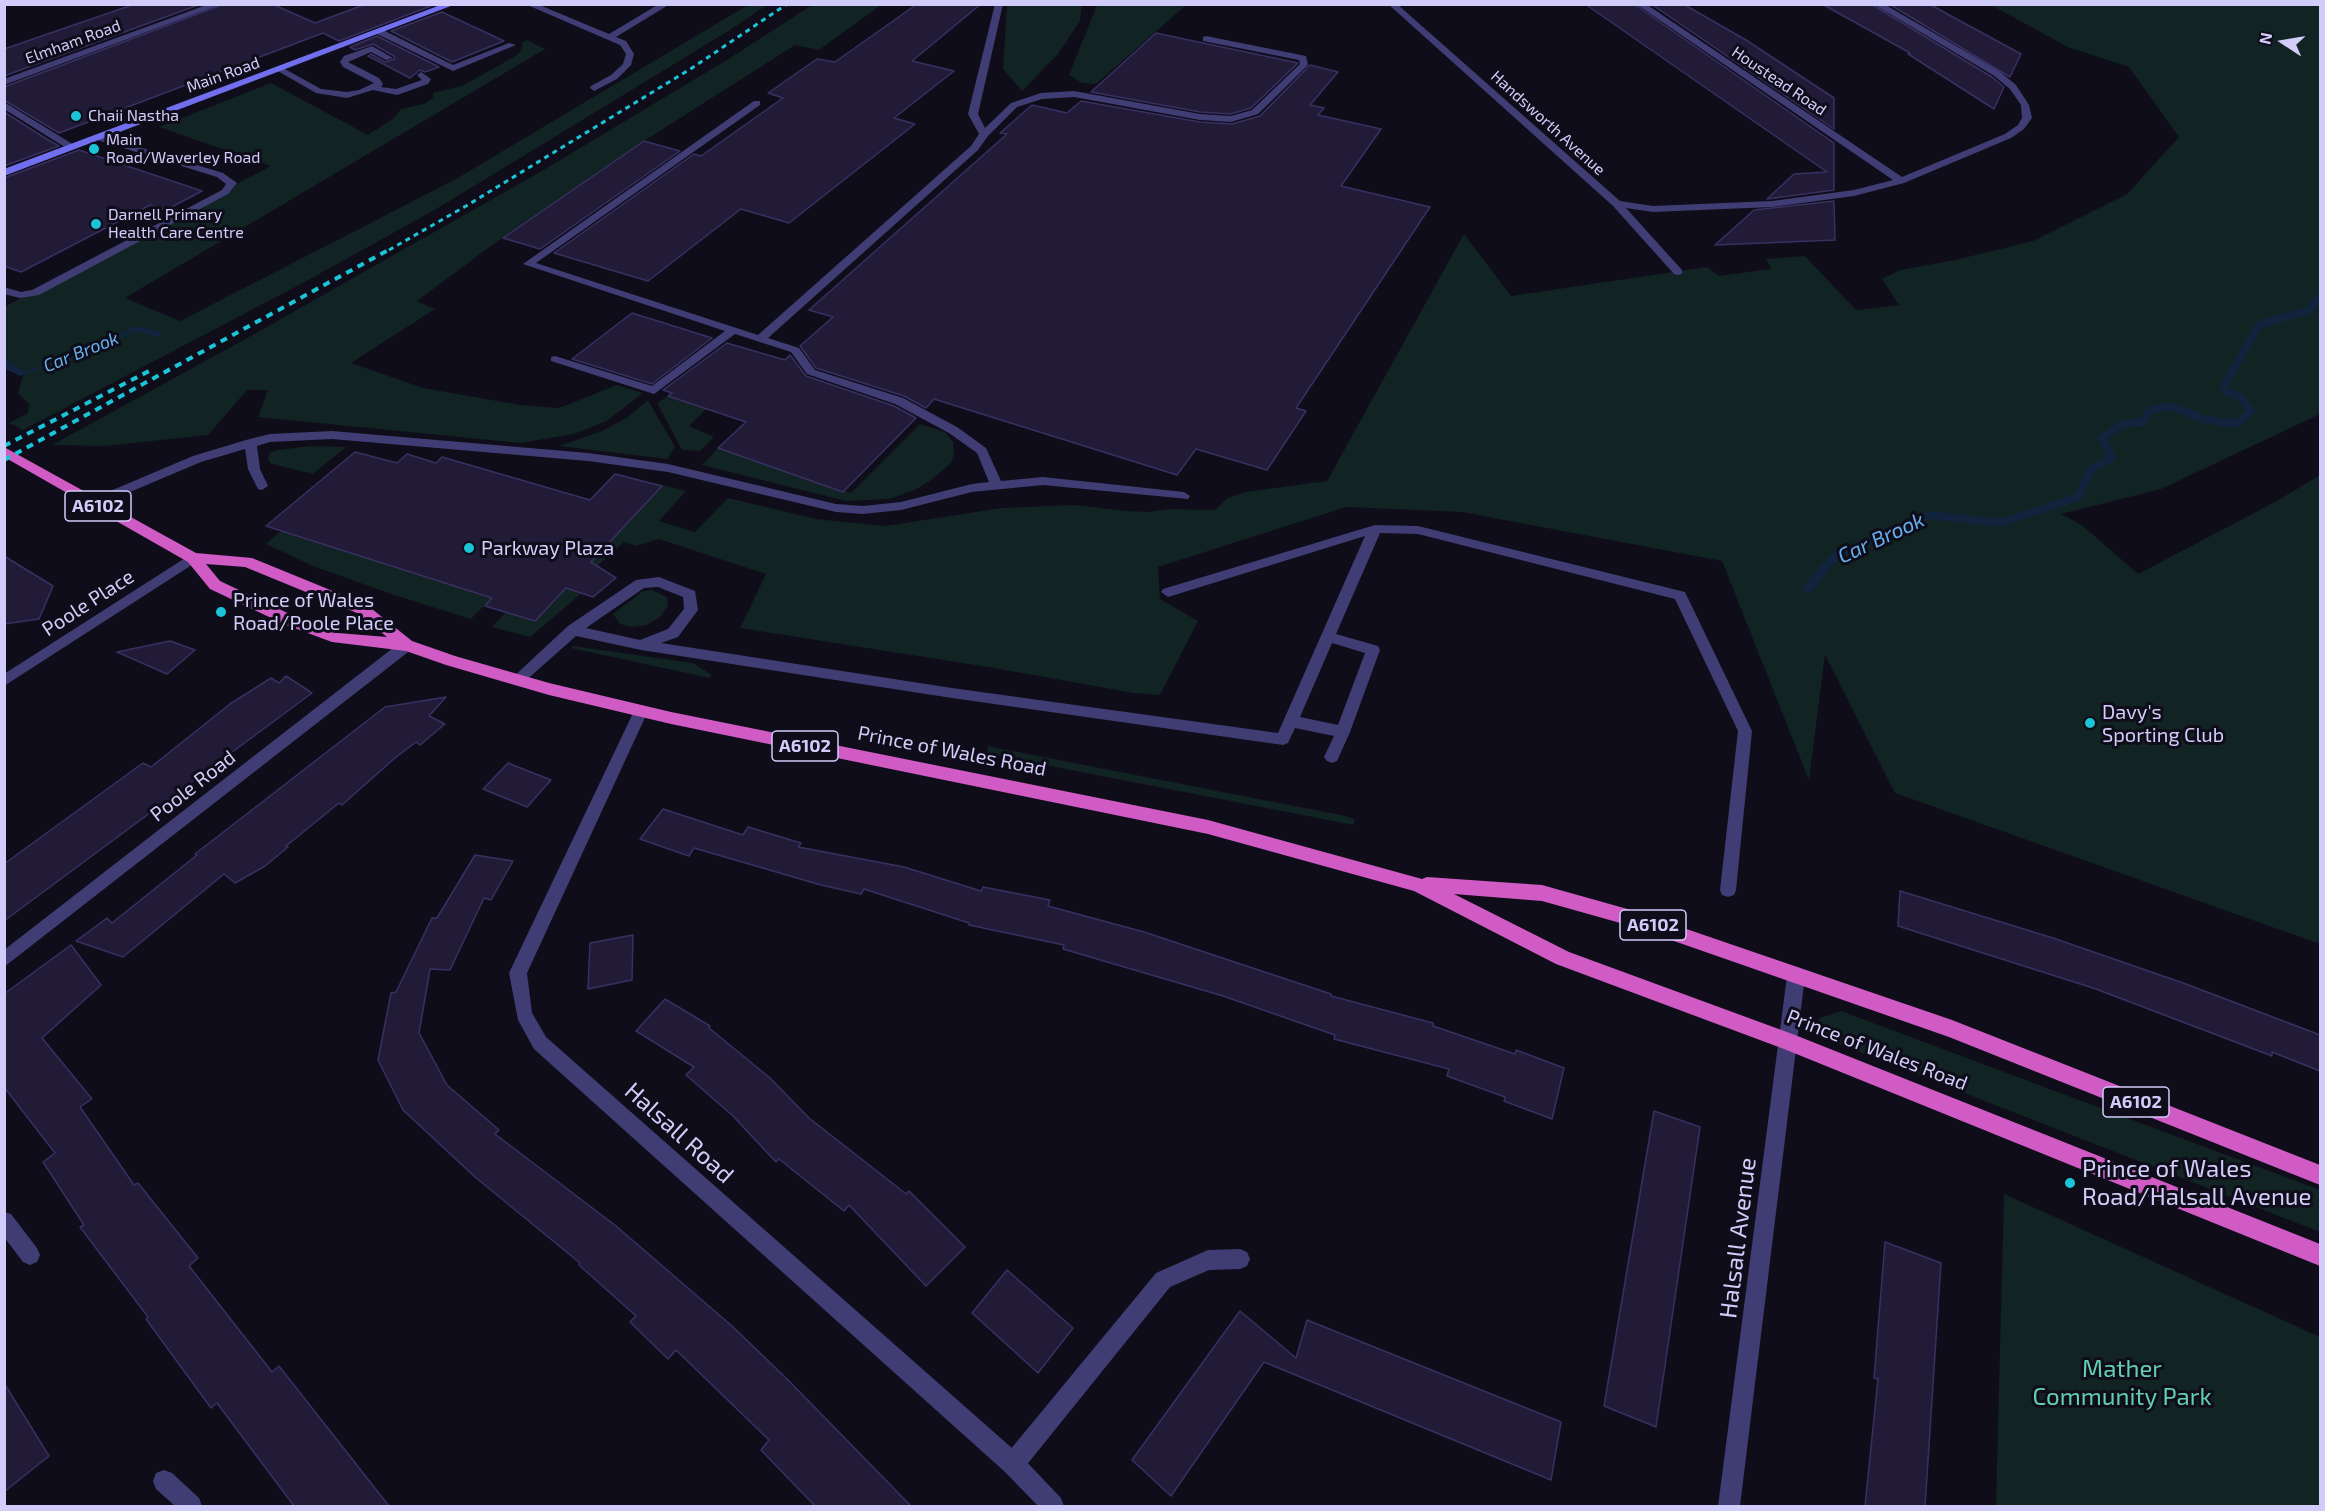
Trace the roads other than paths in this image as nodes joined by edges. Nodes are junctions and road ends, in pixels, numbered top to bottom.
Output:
1 (218, 4) edge
2 (452, 4) edge
3 (530, 4) edge
4 (666, 4) edge
5 (999, 4) edge
6 (1392, 4) edge
7 (1640, 4) edge
8 (1877, 4) edge
9 (380, 32) junction
10 (610, 37) junction
11 (1206, 39) dead end
12 (512, 45) dead end
13 (388, 58) dead end
14 (280, 70) junction
15 (421, 75) dead end
16 (4, 82) edge
17 (374, 88) junction
18 (594, 88) dead end
19 (757, 103) dead end
20 (4, 105) edge
21 (984, 134) junction
22 (97, 137) junction
23 (71, 147) junction
24 (4, 173) edge
25 (1901, 181) junction
26 (1617, 204) junction
27 (1678, 272) dead end
28 (4, 290) edge
29 (734, 330) junction
30 (760, 339) junction
31 (555, 359) dead end
32 (250, 443) junction
33 (4, 452) edge
34 (262, 486) dead end
35 (997, 486) junction
36 (1184, 496) dead end
37 (93, 503) junction
38 (1375, 529) junction
39 (193, 558) junction
40 (1168, 592) dead end
41 (573, 630) junction
42 (1329, 637) junction
43 (407, 645) junction
44 (641, 645) junction
45 (518, 680) junction
46 (4, 681) edge
47 (641, 711) junction
48 (1291, 721) junction
49 (1343, 732) junction
50 (1332, 757) dead end
51 (1418, 885) junction
52 (1728, 890) dead end
53 (4, 960) edge
54 (1796, 976) junction
55 (1788, 1041) junction
56 (2320, 1175) edge
57 (4, 1221) edge
58 (30, 1255) dead end
59 (2320, 1255) edge
60 (1240, 1259) dead end
61 (1013, 1464) junction
62 (164, 1481) dead end
63 (191, 1506) edge
64 (1053, 1506) edge
65 (1729, 1506) edge

1 - 16 street, Elmham Road
2 - 9 main road, Main Road
3 - 10 street
4 - 10 street
5 - 21 street
6 - 26 street, Handsworth Avenue
7 - 25 street, Houstead Road
8 - 25 street
9 - 12 street
9 - 14 main road, Main Road
10 - 18 street
11 - 21 street
13 - 17 street
14 - 17 street
14 - 22 main road, Main Road
15 - 17 street
19 - 29 street
20 - 23 street
21 - 30 street
22 - 23 main road, Main Road
22 - 28 street
23 - 24 main road, Main Road
25 - 26 street
26 - 27 street, Handsworth Avenue
29 - 30 street
29 - 31 street
30 - 35 street
32 - 34 street
32 - 35 street
32 - 37 street
33 - 37 highway, Prince of Wales Road / A6102
35 - 36 street
37 - 39 highway, Prince of Wales Road / A6102
38 - 40 street
38 - 42 street
38 - 52 street
39 - 43 highway, Prince of Wales Road / A6102
39 - 43 highway, Prince of Wales Road / A6102
39 - 46 street, Poole Place
41 - 44 street
41 - 44 street
41 - 45 street
42 - 48 street
42 - 49 street
43 - 45 highway, Prince of Wales Road / A6102
43 - 53 street, Poole Road
44 - 48 street
45 - 47 highway, Prince of Wales Road / A6102
47 - 51 highway, Prince of Wales Road / A6102
47 - 61 street, Halsall Road
48 - 49 street
49 - 50 street
51 - 54 highway, Prince of Wales Road / A6102
51 - 55 highway, Prince of Wales Road / A6102
54 - 55 street, Halsall Avenue
54 - 56 highway, Prince of Wales Road / A6102
55 - 59 highway, Prince of Wales Road / A6102
55 - 65 street, Halsall Avenue
57 - 58 street
60 - 61 street
61 - 64 street, Halsall Road
62 - 63 street

